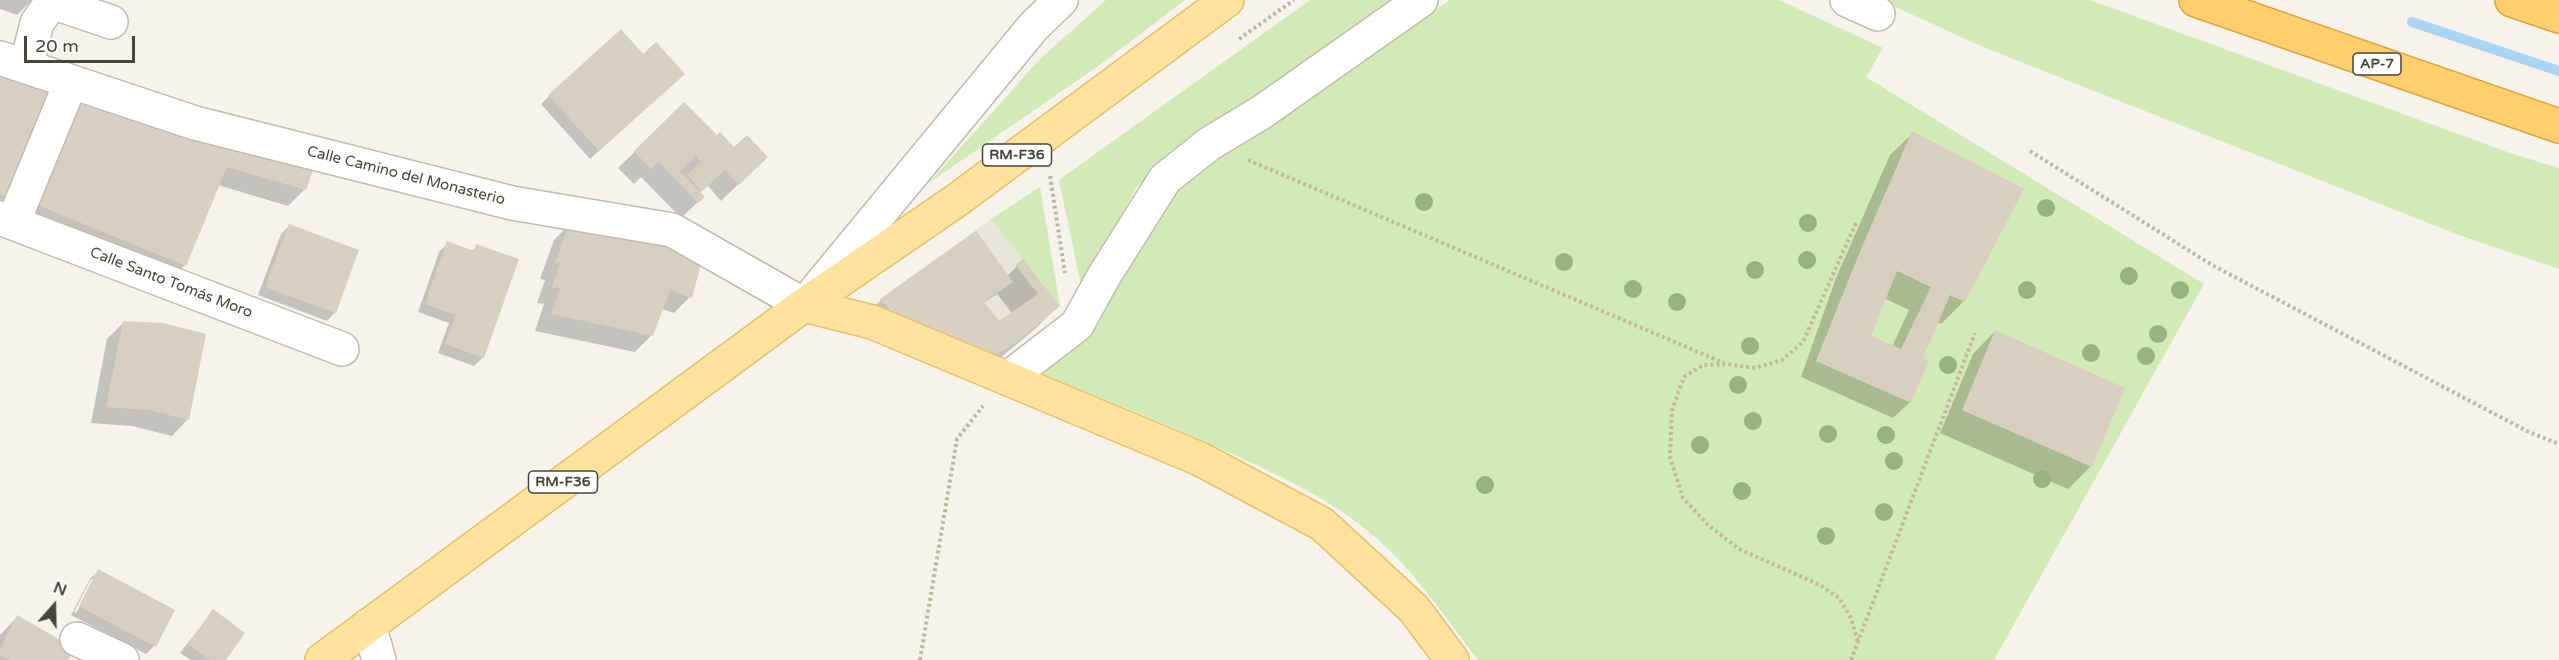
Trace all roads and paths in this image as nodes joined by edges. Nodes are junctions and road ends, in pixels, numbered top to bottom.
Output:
1 (1061, 0) edge
2 (1227, 0) edge
3 (1294, 0) edge
4 (1421, 0) edge
5 (1846, 0) edge
6 (2196, 0) edge
7 (2512, 0) edge
8 (52, 1) edge
9 (1878, 14) dead end
10 (2559, 16) edge
11 (111, 22) dead end
12 (1235, 42) dead end
13 (13, 63) edge
14 (71, 82) junction
15 (2559, 126) edge
16 (1209, 144) junction
17 (2030, 151) dead end
18 (1050, 174) dead end
19 (6, 220) edge
20 (1856, 223) dead end
21 (1066, 284) dead end
22 (804, 305) junction
23 (1975, 333) dead end
24 (342, 349) dead end
25 (1726, 364) junction
26 (1008, 378) junction
27 (2559, 444) edge
28 (369, 625) junction
29 (77, 639) dead end
30 (1858, 642) junction
31 (122, 660) edge
32 (322, 660) edge
33 (380, 660) edge
34 (920, 660) edge
35 (1452, 660) edge
36 (1851, 660) edge

1 - 22 street
2 - 22 main road, RM-F36
3 - 12 path
4 - 16 street
5 - 9 street
6 - 15 highway, AP-7
7 - 10 highway
8 - 11 street
8 - 13 street
13 - 14 street, Calle Camino del Monasterio
14 - 19 street
14 - 22 street, Calle Camino del Monasterio
16 - 25 path
16 - 26 street
17 - 27 path
18 - 21 path
19 - 24 street, Calle Santo Tomás Moro
20 - 25 path
22 - 26 main road
22 - 28 main road, RM-F36
23 - 30 path
25 - 30 path
26 - 34 path
26 - 35 main road
28 - 32 main road, RM-F36
28 - 33 street
29 - 31 street
30 - 36 path

